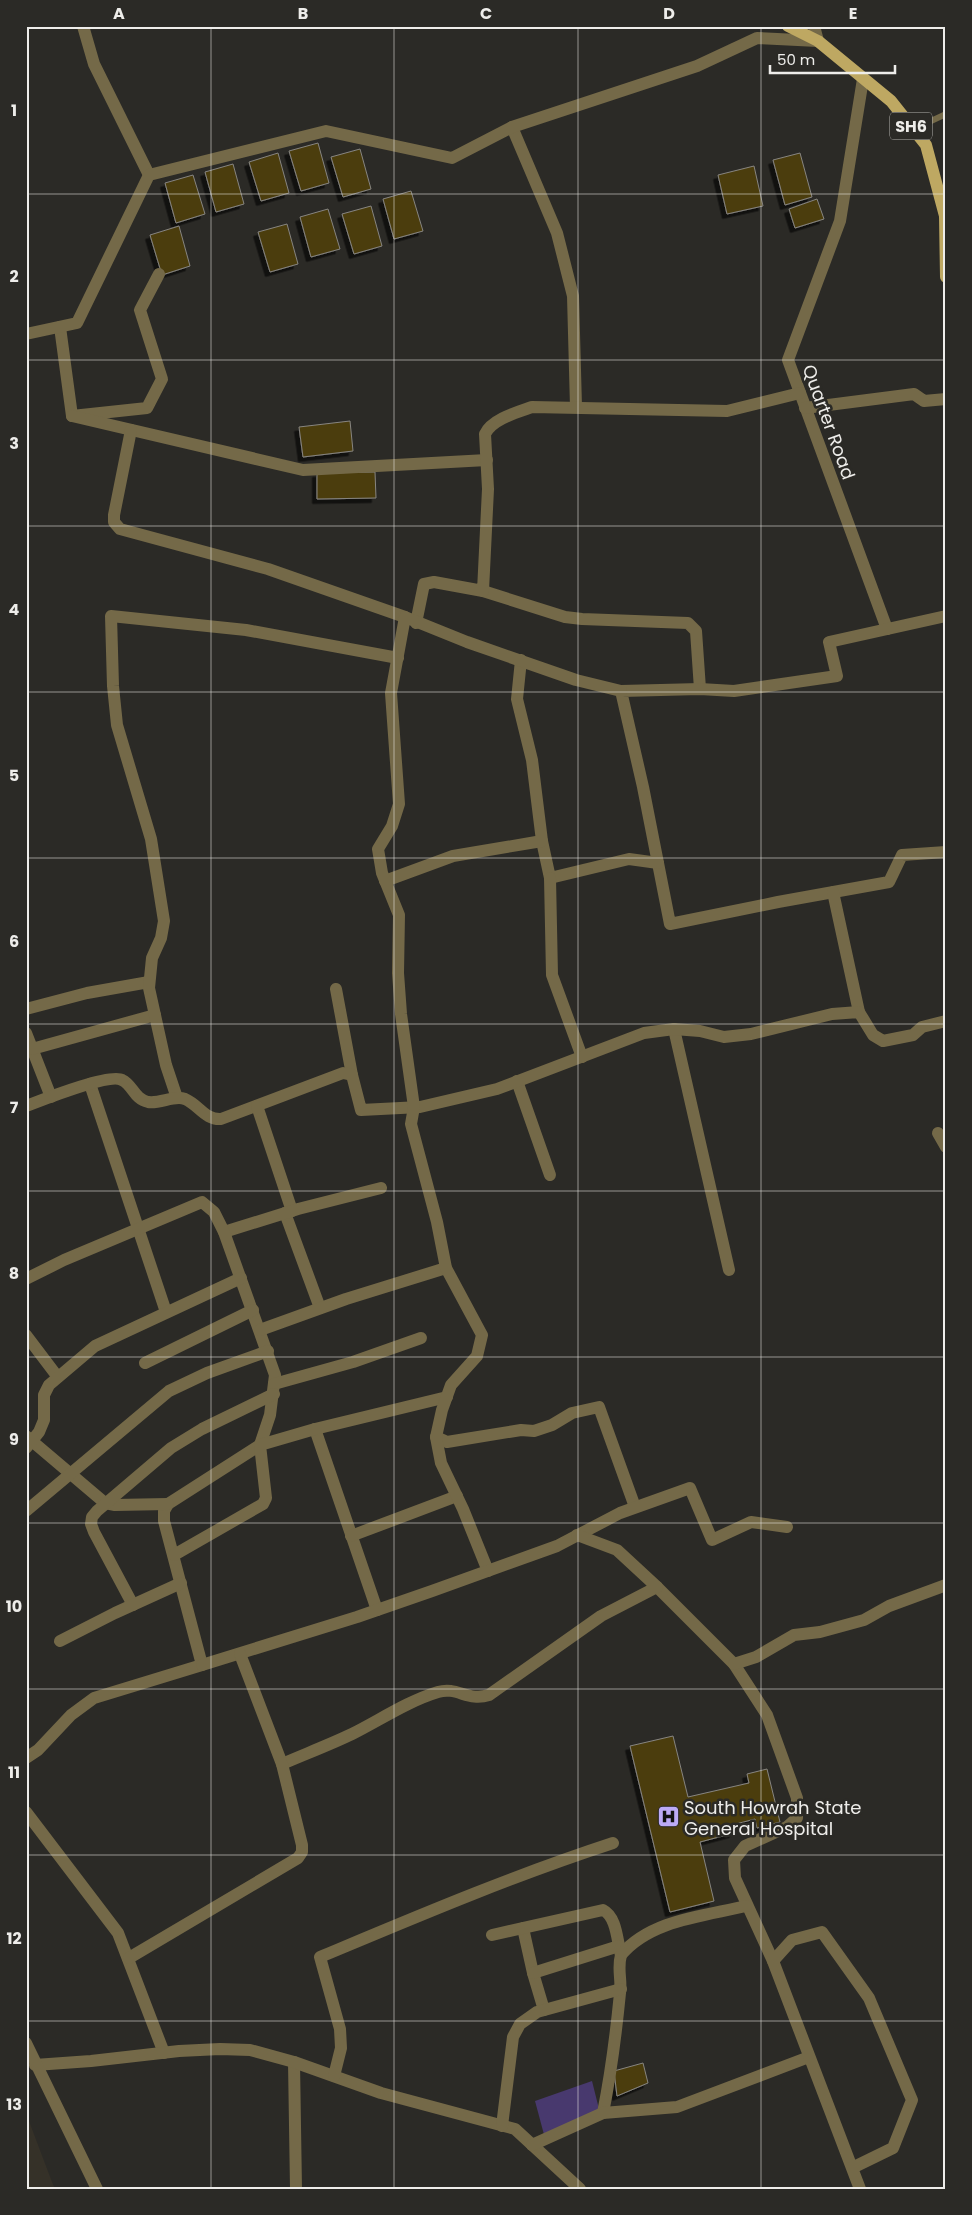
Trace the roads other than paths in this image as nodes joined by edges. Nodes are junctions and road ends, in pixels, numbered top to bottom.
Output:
1 (83, 26) edge
2 (788, 26) edge
3 (814, 26) edge
4 (818, 41) junction
5 (863, 79) junction
6 (946, 114) edge
7 (512, 127) junction
8 (914, 129) junction
9 (149, 175) junction
10 (159, 274) dead end
11 (946, 278) edge
12 (60, 327) junction
13 (26, 334) edge
14 (800, 393) junction
15 (946, 399) edge
16 (576, 407) junction
17 (806, 408) junction
18 (72, 416) junction
19 (131, 430) junction
20 (487, 460) junction
21 (483, 591) junction
22 (946, 616) edge
23 (410, 620) junction
24 (888, 629) junction
25 (398, 658) junction
26 (521, 660) junction
27 (700, 689) junction
28 (621, 691) junction
29 (542, 841) junction
30 (946, 852) edge
31 (658, 863) junction
32 (550, 878) junction
33 (385, 881) junction
34 (833, 892) junction
35 (149, 982) junction
36 (336, 990) dead end
37 (26, 1009) edge
38 (859, 1012) junction
39 (155, 1015) junction
40 (946, 1021) edge
41 (674, 1029) junction
42 (26, 1034) edge
43 (32, 1049) junction
44 (582, 1057) junction
45 (352, 1074) junction
46 (517, 1081) junction
47 (90, 1084) junction
48 (51, 1097) junction
49 (177, 1098) junction
50 (26, 1106) edge
51 (257, 1106) junction
52 (414, 1107) junction
53 (938, 1133) dead end
54 (946, 1147) edge
55 (550, 1176) dead end
56 (381, 1188) dead end
57 (288, 1212) junction
58 (137, 1228) junction
59 (224, 1232) junction
60 (446, 1268) junction
61 (729, 1270) dead end
62 (241, 1278) junction
63 (26, 1279) edge
64 (320, 1308) junction
65 (253, 1310) junction
66 (166, 1312) junction
67 (260, 1330) junction
68 (26, 1335) edge
69 (421, 1338) dead end
70 (268, 1351) junction
71 (145, 1363) dead end
72 (57, 1376) junction
73 (274, 1389) junction
74 (447, 1397) junction
75 (315, 1429) junction
76 (436, 1437) junction
77 (28, 1442) edge
78 (260, 1444) junction
79 (71, 1475) junction
80 (457, 1496) junction
81 (105, 1502) junction
82 (168, 1504) junction
83 (635, 1507) junction
84 (26, 1511) edge
85 (787, 1528) dead end
86 (577, 1535) junction
87 (351, 1536) junction
88 (174, 1555) junction
89 (488, 1571) junction
90 (181, 1583) junction
91 (946, 1586) edge
92 (658, 1587) junction
93 (133, 1605) junction
94 (377, 1610) junction
95 (60, 1641) dead end
96 (240, 1654) junction
97 (734, 1664) junction
98 (202, 1665) junction
99 (26, 1758) edge
100 (282, 1764) junction
101 (26, 1812) edge
102 (613, 1844) dead end
103 (746, 1906) junction
104 (524, 1928) junction
105 (492, 1935) dead end
106 (620, 1950) junction
107 (129, 1958) junction
108 (773, 1961) junction
109 (533, 1973) junction
110 (621, 1989) junction
111 (544, 2010) junction
112 (26, 2043) edge
113 (164, 2053) junction
114 (809, 2056) junction
115 (294, 2062) junction
116 (31, 2065) edge
117 (334, 2076) junction
118 (603, 2113) junction
119 (502, 2126) junction
120 (532, 2145) junction
121 (852, 2168) junction
122 (97, 2189) edge
123 (296, 2189) edge
124 (580, 2189) edge
125 (860, 2189) edge

1 - 9 street
2 - 4 main road, SH6
3 - 4 street
4 - 5 main road, SH6
4 - 7 street
5 - 8 main road, SH6
5 - 14 street, Quarter Road
6 - 8 lane
7 - 9 street
7 - 16 street
8 - 11 main road, SH6
9 - 12 street
10 - 18 street
12 - 13 street
12 - 18 street
14 - 16 street
14 - 17 street, Quarter Road
15 - 17 street
16 - 20 street
17 - 24 street, Quarter Road
18 - 19 street
19 - 20 street
19 - 23 street
20 - 21 street
21 - 23 street
21 - 27 street
22 - 24 street
23 - 25 street
23 - 26 street
24 - 27 street
25 - 33 street
25 - 35 street
26 - 28 street
26 - 29 street
27 - 28 street
28 - 31 street
29 - 32 street
29 - 33 street
30 - 34 street
31 - 32 street
31 - 34 street
32 - 44 street
33 - 52 street
34 - 38 street
35 - 37 street
35 - 39 street
36 - 45 street
38 - 40 street
38 - 41 street
39 - 43 street
39 - 49 street
41 - 44 street
41 - 61 street
42 - 43 street
43 - 48 street
44 - 46 street
45 - 51 street
45 - 52 street
46 - 52 street
46 - 55 street
47 - 48 street
47 - 49 street
47 - 58 street
48 - 50 street
49 - 51 street
51 - 57 street
52 - 60 street
53 - 54 street
56 - 57 street
57 - 59 street
57 - 64 street
58 - 59 street
58 - 63 street
58 - 66 street
59 - 62 street
60 - 64 street
60 - 74 street
62 - 65 street
62 - 66 street
64 - 67 street
65 - 67 street
65 - 71 street
66 - 72 street
67 - 70 street
68 - 72 street
69 - 73 street
70 - 73 street
70 - 79 street
72 - 77 street
73 - 78 street
73 - 81 street
74 - 75 street
74 - 76 street
75 - 78 street
75 - 87 street
76 - 80 street
76 - 83 street
77 - 79 street
78 - 82 street
78 - 88 street
79 - 81 street
79 - 84 street
80 - 87 street
80 - 89 street
81 - 82 street
81 - 93 street
82 - 88 street
83 - 85 street
83 - 86 street
86 - 89 street
86 - 92 street
87 - 94 street
88 - 90 street
89 - 94 street
90 - 93 street
90 - 98 street
91 - 97 street
92 - 97 street
92 - 100 street
93 - 95 street
94 - 96 street
96 - 98 street
96 - 100 street
97 - 103 street
98 - 99 street
100 - 107 street
101 - 107 street
102 - 117 street
103 - 106 street
103 - 108 street
104 - 105 street
104 - 106 street
104 - 109 street
106 - 109 street
106 - 110 street
107 - 113 street
108 - 114 street
108 - 121 street
109 - 111 street
110 - 111 street
110 - 118 street
111 - 119 street
112 - 116 street
113 - 115 street
113 - 116 street
114 - 118 street
114 - 121 street
115 - 117 street
115 - 123 street
116 - 122 street
117 - 119 street
118 - 120 street
119 - 120 street
120 - 124 street
121 - 125 street

